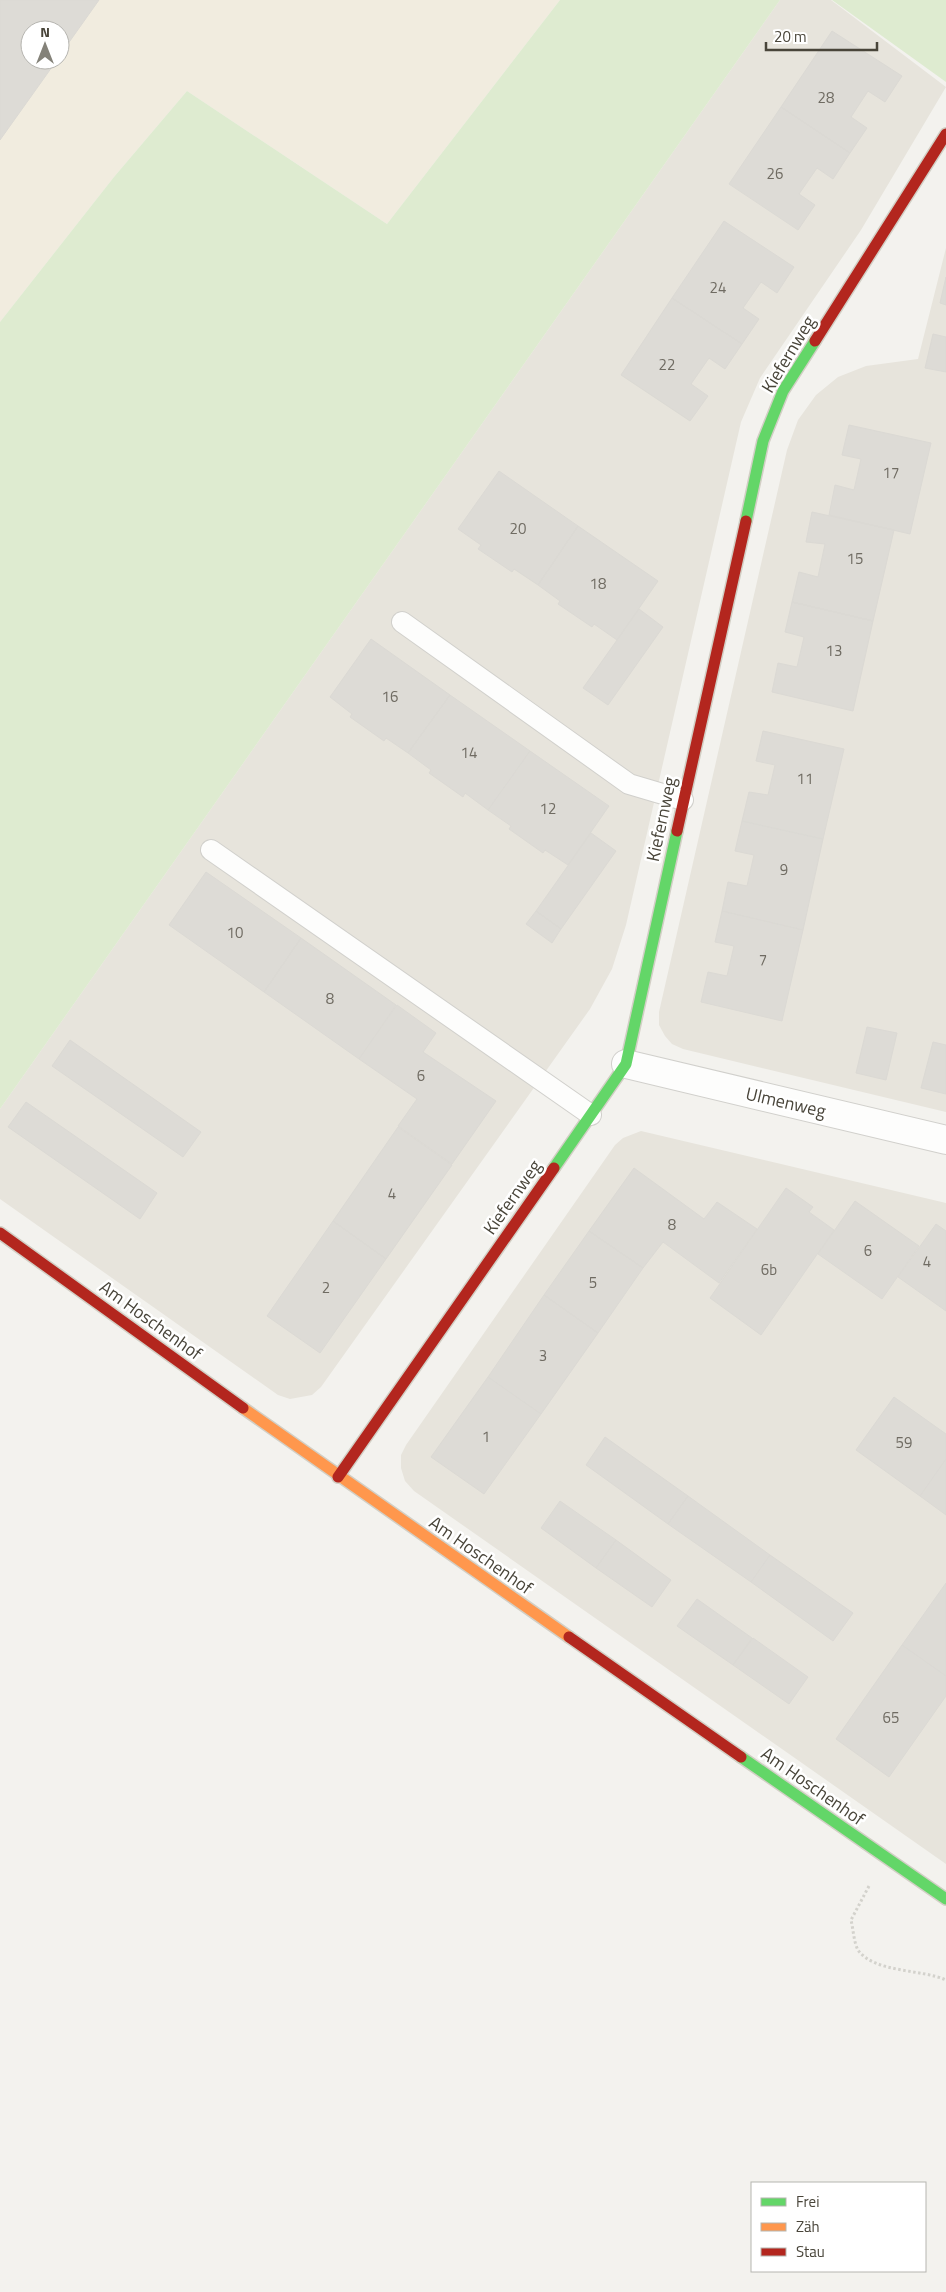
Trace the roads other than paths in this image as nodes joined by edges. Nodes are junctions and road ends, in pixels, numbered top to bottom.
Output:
1 (946, 134) edge
2 (402, 622) dead end
3 (683, 800) junction
4 (210, 850) dead end
5 (626, 1064) junction
6 (591, 1114) junction
7 (946, 1140) edge
8 (0, 1232) edge
9 (338, 1477) junction
10 (946, 1899) edge

1 - 3 street, Kiefernweg
2 - 3 lane
3 - 5 street, Kiefernweg
4 - 6 lane
5 - 6 street, Kiefernweg
5 - 7 street, Ulmenweg
6 - 9 street, Kiefernweg
8 - 9 street, Am Hoschenhof
9 - 10 street, Am Hoschenhof

